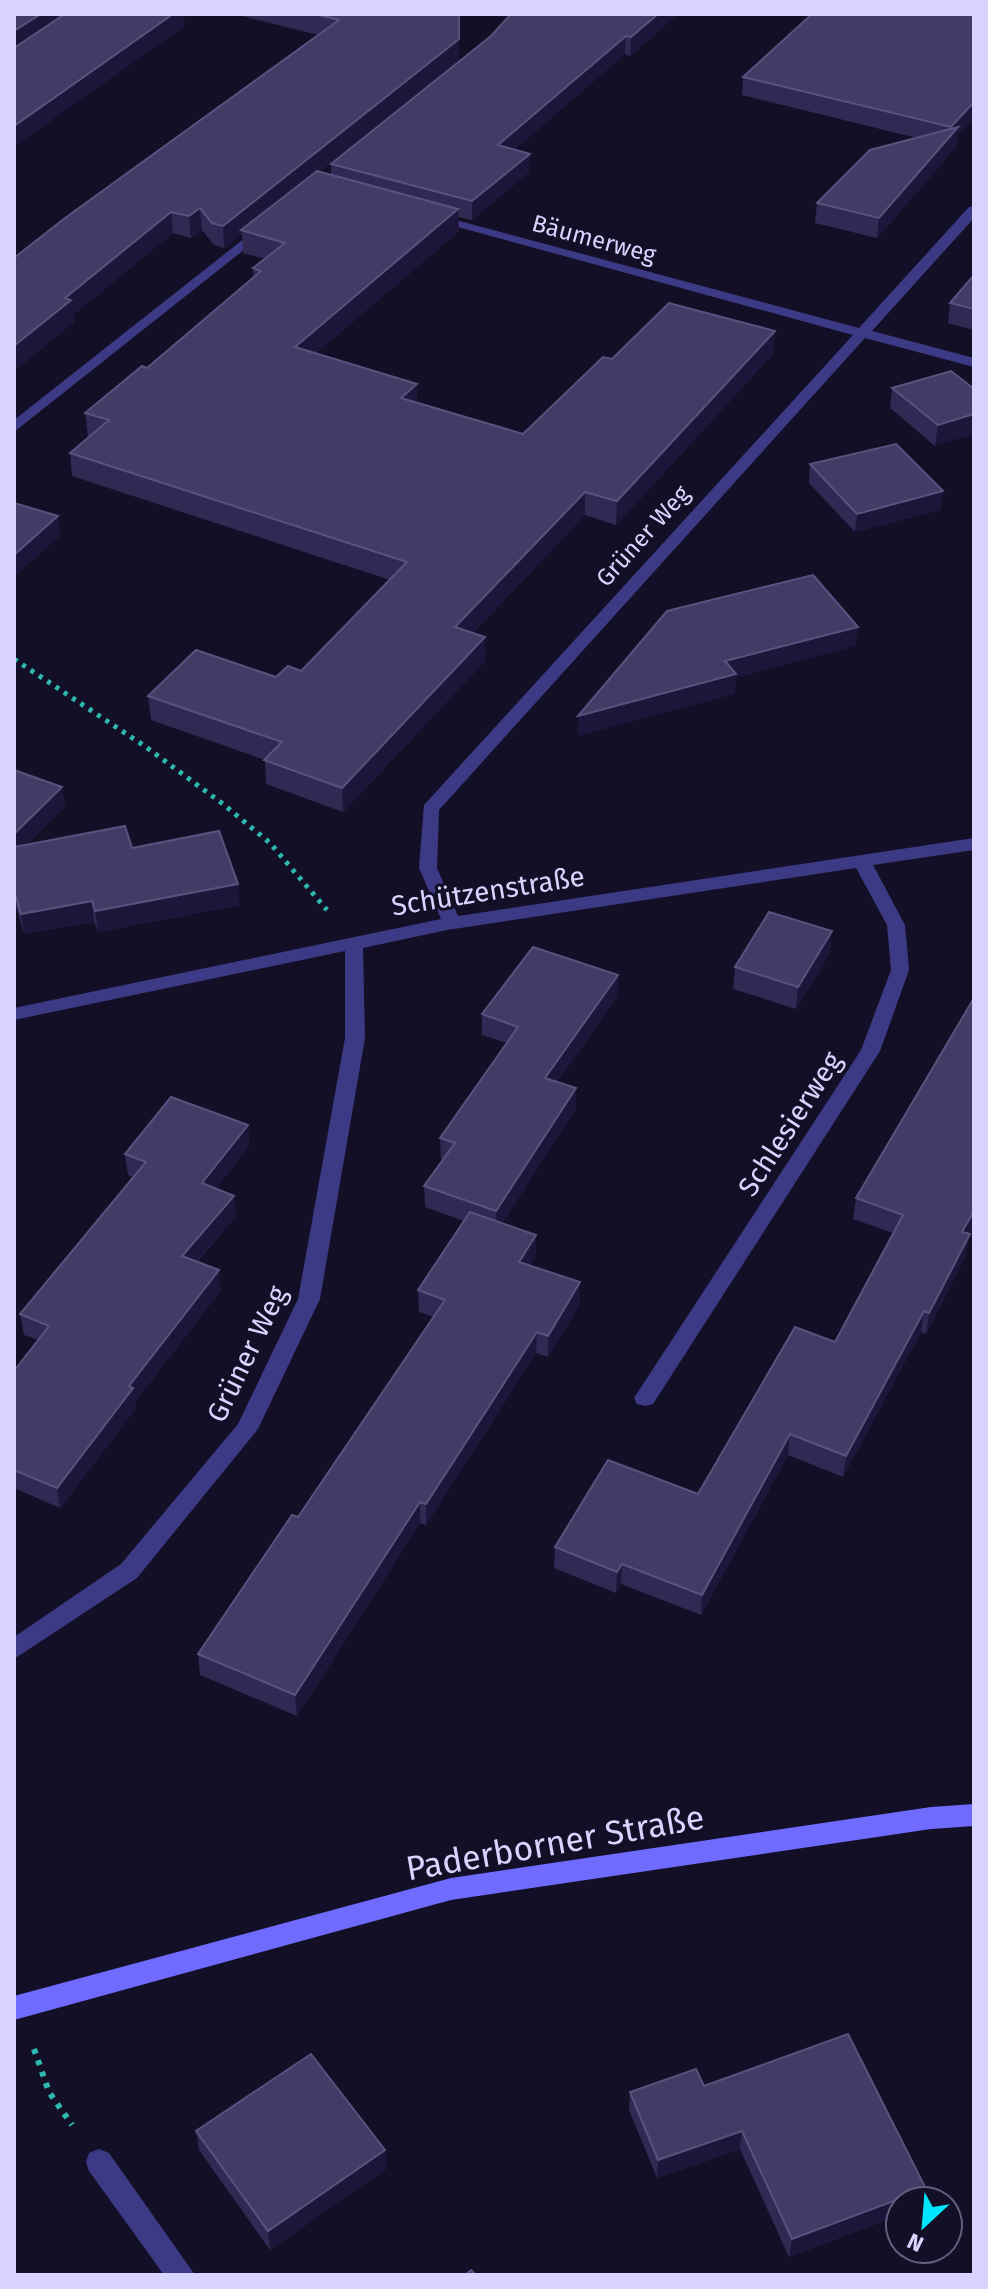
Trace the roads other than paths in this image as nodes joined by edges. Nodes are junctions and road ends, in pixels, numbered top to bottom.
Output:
1 (974, 210) edge
2 (417, 214) edge
3 (280, 215) edge
4 (861, 334) junction
5 (974, 363) edge
6 (14, 427) edge
7 (974, 844) edge
8 (862, 861) junction
9 (452, 923) junction
10 (354, 942) junction
11 (14, 1014) edge
12 (645, 1398) dead end
13 (14, 1649) edge
14 (974, 1815) edge
15 (14, 2008) edge
16 (99, 2162) dead end
17 (181, 2275) edge

1 - 4 street, Grüner Weg
2 - 4 street, Bäumerweg
3 - 6 street
4 - 5 street, Bäumerweg
4 - 9 street, Grüner Weg
7 - 8 street, Schützenstraße
8 - 9 street, Schützenstraße
8 - 12 street, Schlesierweg
9 - 10 street, Schützenstraße
10 - 11 street, Schützenstraße
10 - 13 street, Grüner Weg
14 - 15 main road, Paderborner Straße
16 - 17 street

